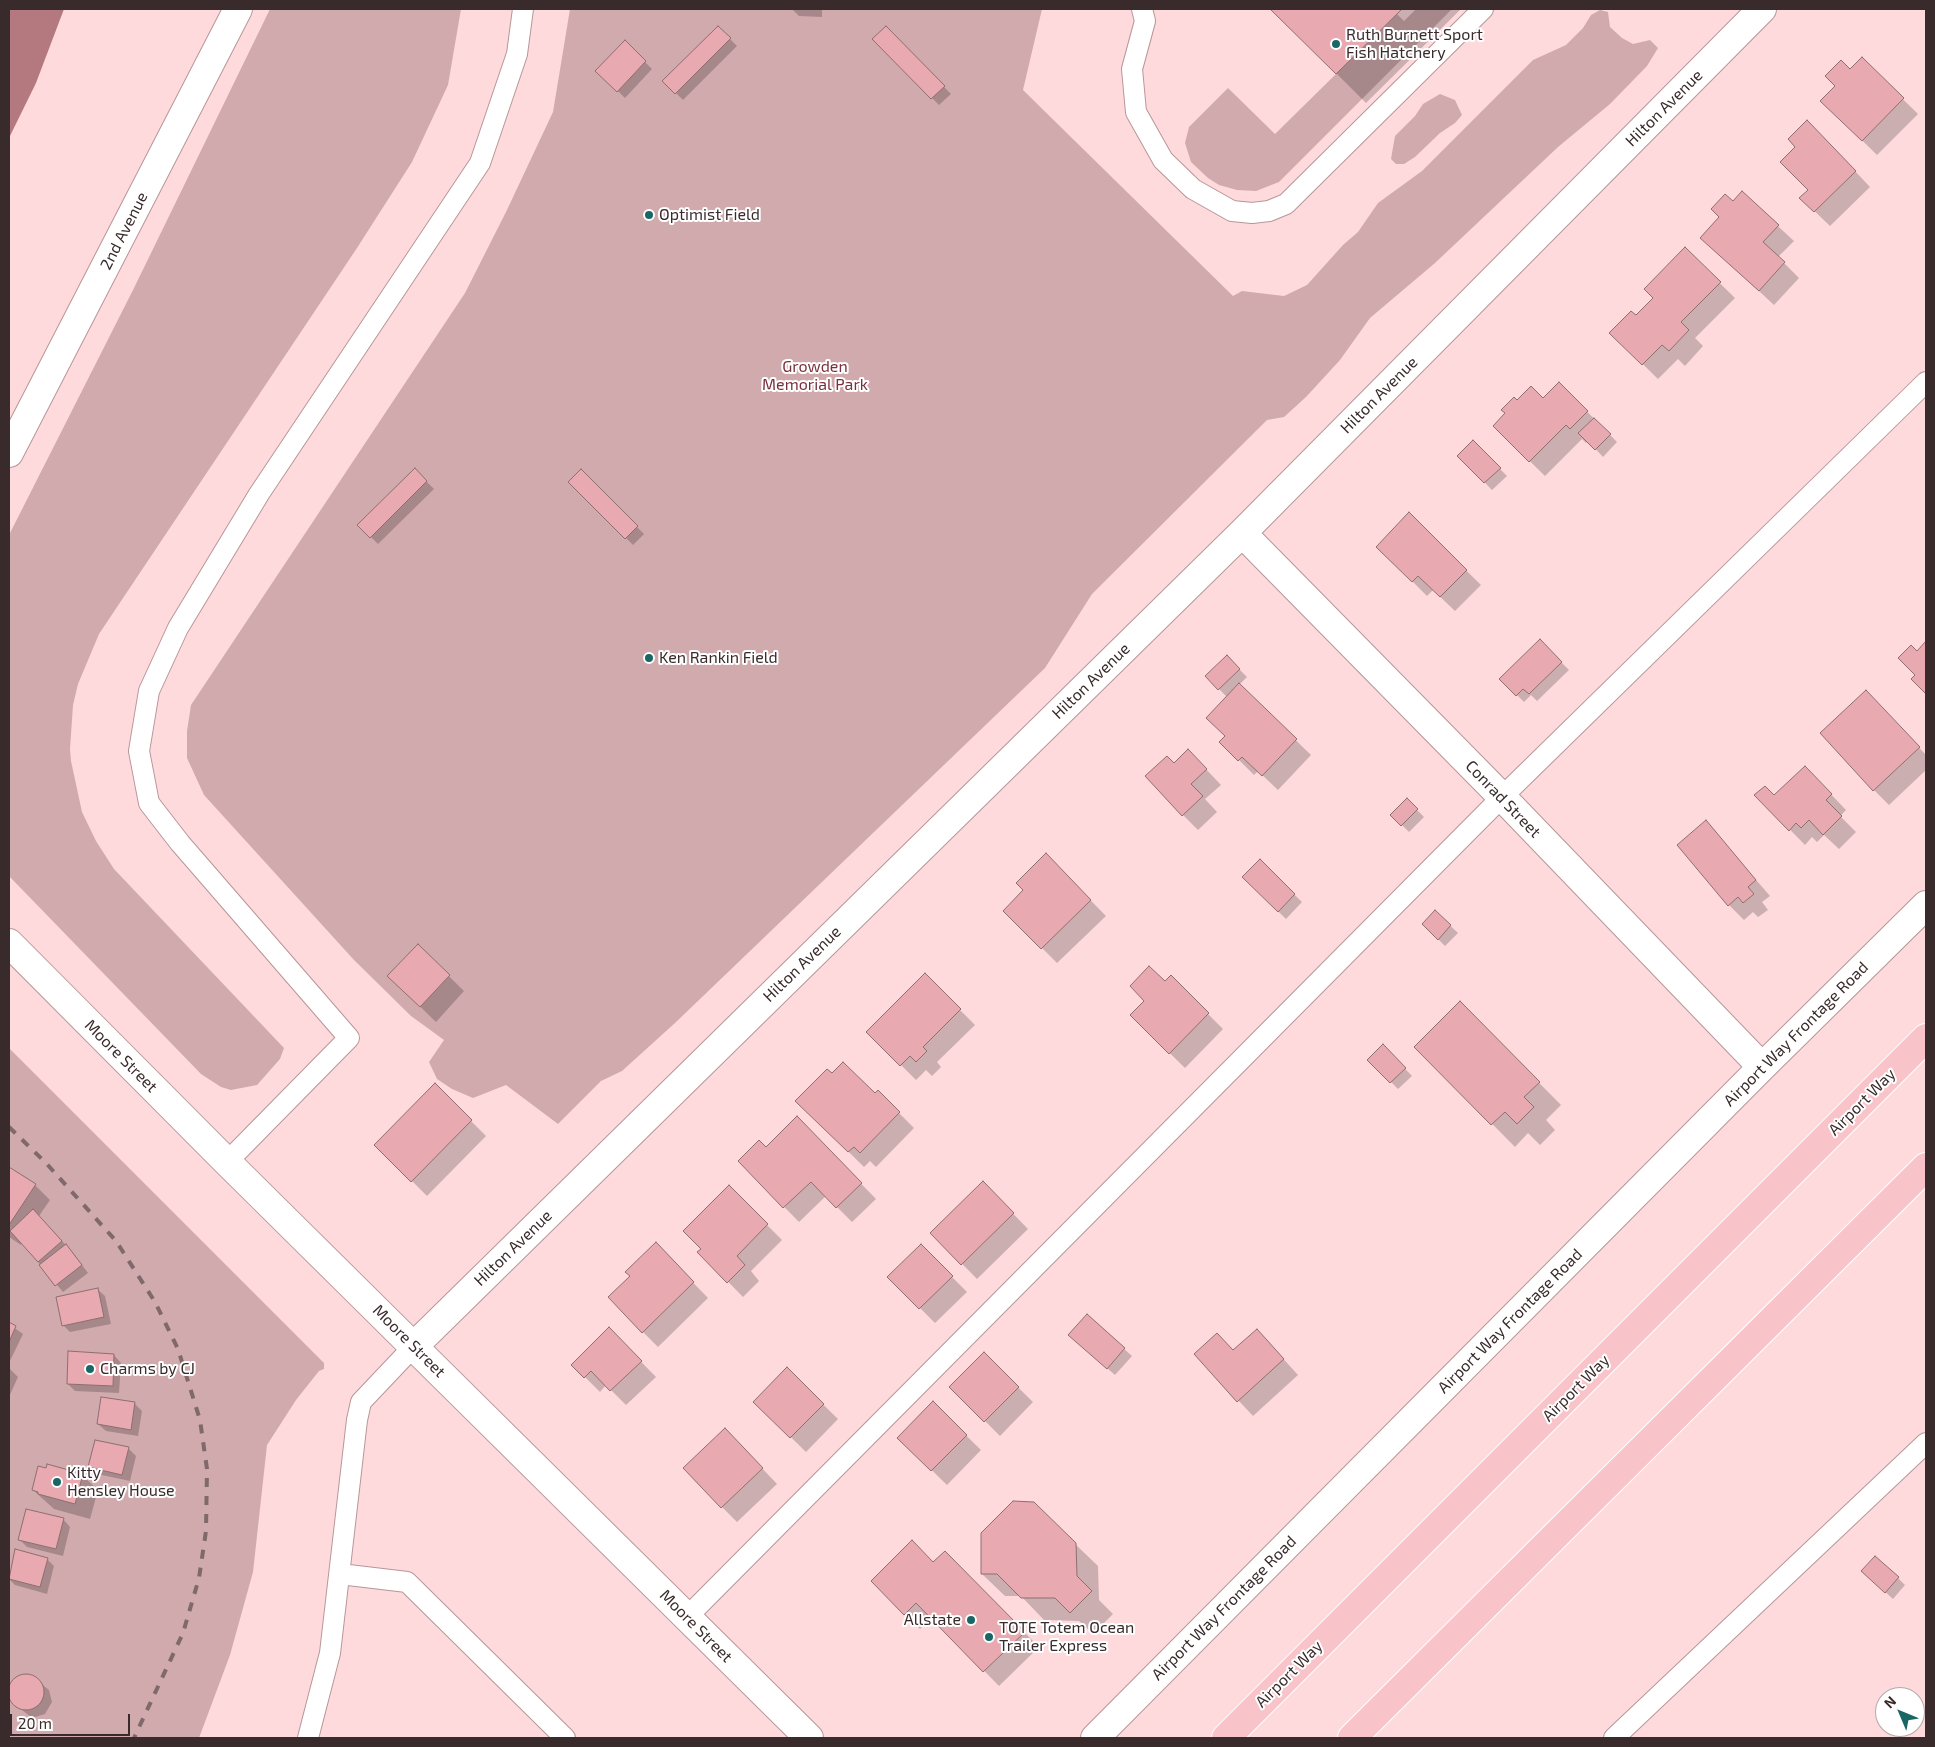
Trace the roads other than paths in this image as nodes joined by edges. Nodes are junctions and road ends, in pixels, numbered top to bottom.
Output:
1 (238, 9) edge
2 (523, 9) edge
3 (1142, 9) edge
4 (1483, 9) edge
5 (1762, 9) edge
6 (1926, 382) edge
7 (9, 453) edge
8 (1242, 533) junction
9 (1502, 797) junction
10 (1926, 905) edge
11 (9, 943) edge
12 (1926, 1038) edge
13 (1762, 1067) junction
14 (227, 1162) junction
15 (1926, 1167) edge
16 (414, 1346) junction
17 (1926, 1443) edge
18 (340, 1574) junction
19 (687, 1617) junction
20 (308, 1738) edge
21 (565, 1738) edge
22 (809, 1738) edge
23 (1095, 1738) edge
24 (1226, 1738) edge
25 (1352, 1738) edge
26 (1614, 1738) edge

1 - 7 street, 2nd Avenue
2 - 14 lane
3 - 4 lane
5 - 8 street, Hilton Avenue
6 - 9 lane
8 - 9 street, Conrad Street
8 - 16 street, Hilton Avenue
9 - 13 street, Conrad Street
9 - 19 lane
10 - 13 street, Airport Way Frontage Road
11 - 14 street, Moore Street
12 - 24 main road, Airport Way
13 - 23 street, Airport Way Frontage Road
14 - 16 street, Moore Street
15 - 25 main road
16 - 18 lane
16 - 19 street, Moore Street
17 - 26 lane
18 - 20 lane
18 - 21 lane
19 - 22 street, Moore Street

